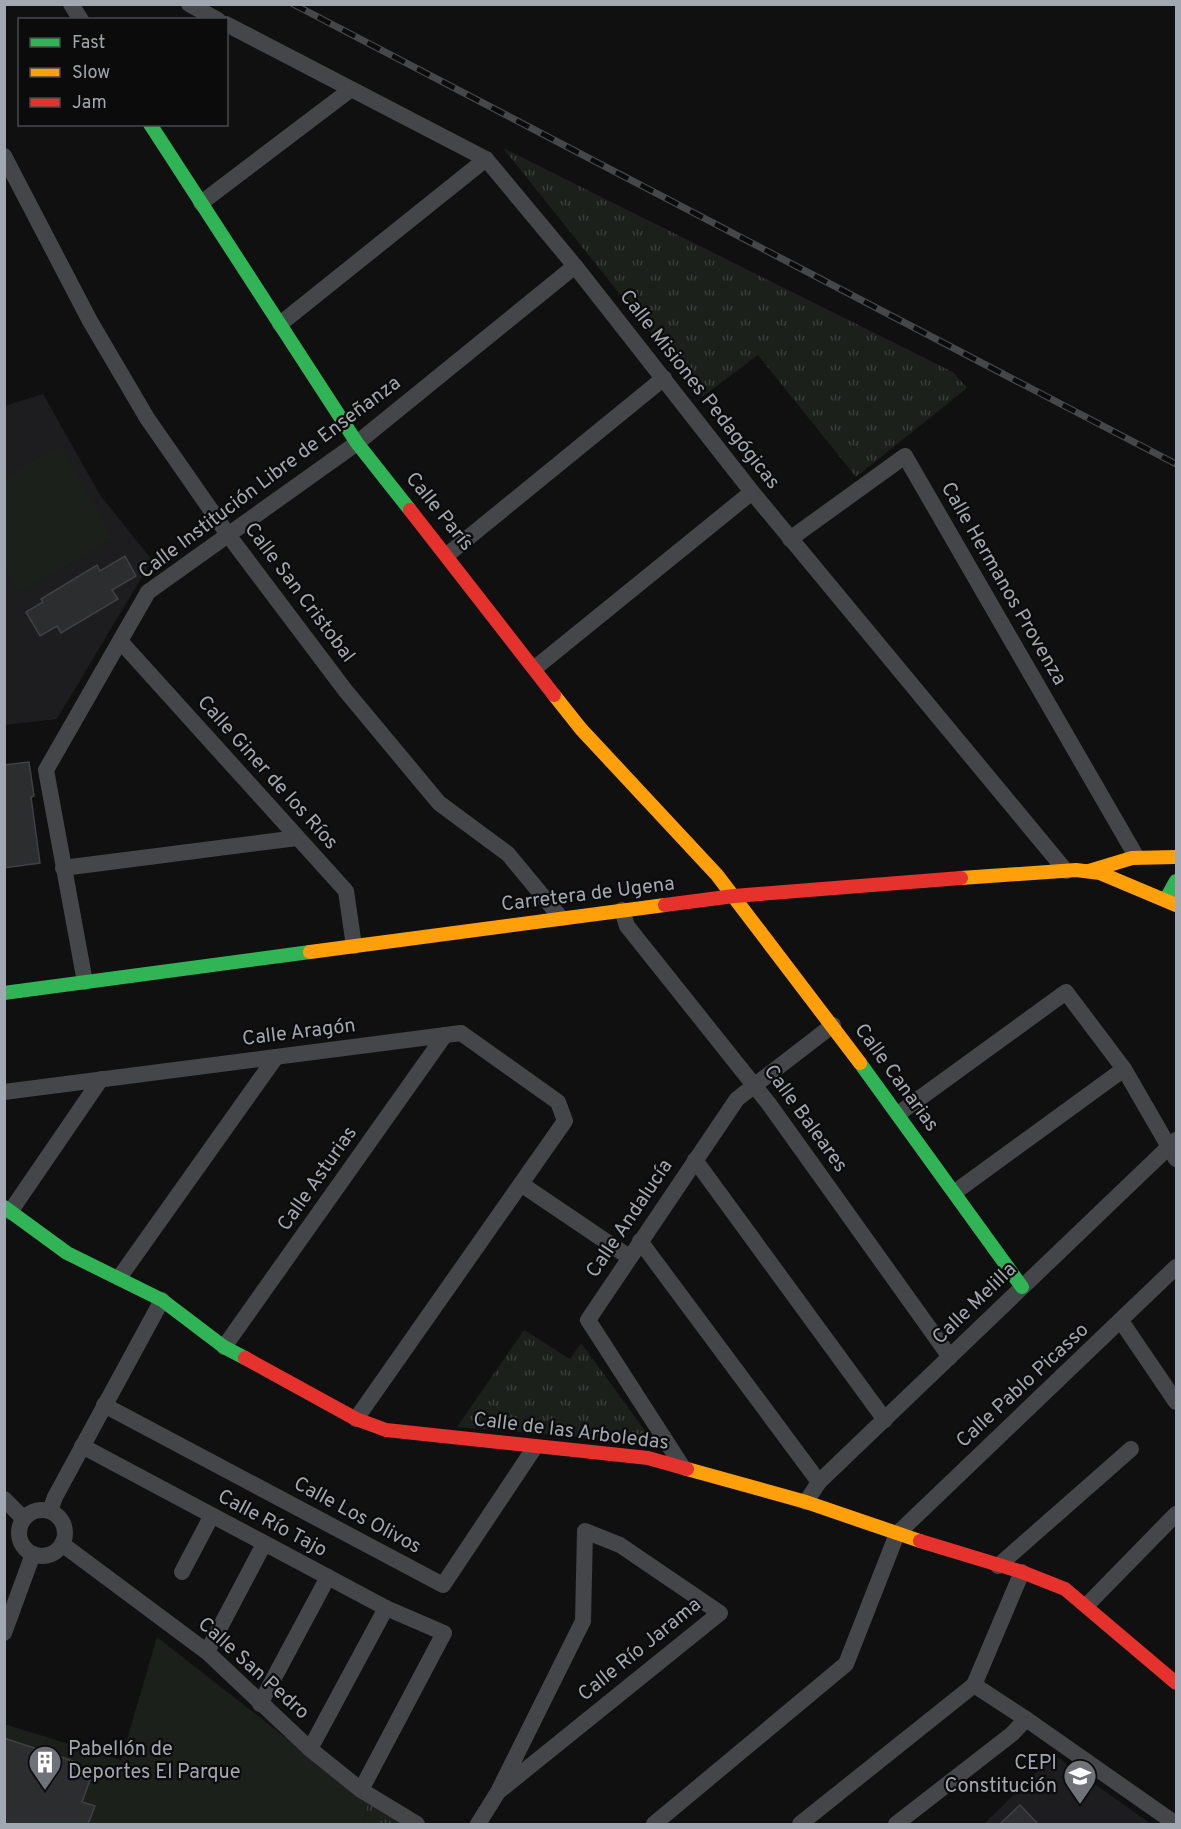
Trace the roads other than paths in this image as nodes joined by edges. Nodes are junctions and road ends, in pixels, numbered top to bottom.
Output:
1 (71, 4) edge
2 (189, 4) edge
3 (80, 18) edge
4 (214, 18) edge
5 (228, 25) edge
6 (350, 90) junction
7 (151, 126) edge
8 (4, 156) edge
9 (486, 159) junction
10 (201, 202) junction
11 (575, 266) junction
12 (280, 324) junction
13 (664, 378) junction
14 (357, 444) junction
15 (752, 492) junction
16 (229, 536) junction
17 (790, 539) junction
18 (447, 555) junction
19 (121, 642) junction
20 (535, 668) junction
21 (297, 838) junction
22 (1136, 856) junction
23 (1176, 857) edge
24 (63, 868) junction
25 (1066, 871) junction
26 (1089, 871) junction
27 (1176, 881) edge
28 (734, 896) junction
29 (1171, 902) edge
30 (622, 910) junction
31 (561, 918) junction
32 (354, 946) junction
33 (85, 982) junction
34 (4, 993) edge
35 (833, 1025) junction
36 (445, 1035) junction
37 (276, 1057) junction
38 (1124, 1069) junction
39 (101, 1079) junction
40 (754, 1084) junction
41 (4, 1092) edge
42 (898, 1114) junction
43 (1174, 1149) edge
44 (695, 1160) junction
45 (521, 1184) junction
46 (955, 1192) junction
47 (7, 1209) edge
48 (640, 1241) junction
49 (629, 1257) junction
50 (1176, 1267) edge
51 (119, 1278) junction
52 (1022, 1287) junction
53 (162, 1300) junction
54 (1121, 1321) junction
55 (224, 1347) junction
56 (950, 1357) junction
57 (1176, 1402) edge
58 (104, 1405) junction
59 (356, 1419) junction
60 (885, 1420) junction
61 (82, 1446) junction
62 (535, 1447) junction
63 (1131, 1449) dead end
64 (682, 1466) junction
65 (819, 1482) junction
66 (4, 1499) edge
67 (806, 1502) junction
68 (50, 1511) junction
69 (1176, 1514) edge
70 (211, 1516) junction
71 (23, 1518) junction
72 (897, 1534) junction
73 (62, 1544) junction
74 (264, 1544) junction
75 (33, 1554) junction
76 (998, 1566) junction
77 (182, 1572) dead end
78 (1022, 1572) junction
79 (327, 1577) junction
80 (1087, 1605) junction
81 (386, 1608) junction
82 (4, 1634) edge
83 (207, 1652) junction
84 (1176, 1681) edge
85 (974, 1686) junction
86 (260, 1704) junction
87 (1026, 1719) junction
88 (310, 1749) junction
89 (361, 1790) junction
90 (498, 1792) junction
91 (417, 1824) edge
92 (478, 1824) edge
93 (654, 1824) edge
94 (800, 1824) edge
95 (896, 1824) edge
96 (1176, 1824) edge

1 - 3 street
2 - 4 street
5 - 6 street, Calle Misiones Pedagógicas
6 - 9 street, Calle Misiones Pedagógicas
6 - 10 street
7 - 10 street, Calle París
8 - 16 street, Calle San Cristobal
9 - 11 street, Calle Misiones Pedagógicas
9 - 12 street
10 - 12 street, Calle París
11 - 13 street, Calle Misiones Pedagógicas
11 - 14 street, Calle Institución Libre de Enseñanza
12 - 14 street, Calle París
13 - 15 street, Calle Misiones Pedagógicas
13 - 18 street
14 - 16 street, Calle Institución Libre de Enseñanza
14 - 18 street, Calle París
15 - 17 street, Calle Misiones Pedagógicas
15 - 20 street
16 - 19 street, Calle Institución Libre de Enseñanza
16 - 31 street, Calle San Cristobal
17 - 22 street, Calle Hermanos Provenza
17 - 25 street, Calle Misiones Pedagógicas
18 - 20 street, Calle París
19 - 21 street, Calle Giner de los Ríos
19 - 24 street, Calle Institución Libre de Enseñanza
20 - 28 street, Calle París
21 - 24 street
21 - 32 street, Calle Giner de los Ríos
22 - 23 street, Carretera de Ugena
22 - 26 street, Carretera de Ugena
24 - 33 street, Calle Institución Libre de Enseñanza
25 - 26 street, Carretera de Ugena
25 - 28 street, Carretera de Ugena
26 - 29 street
27 - 29 street
28 - 30 street, Carretera de Ugena
28 - 35 street, Calle Canarias
30 - 31 street, Carretera de Ugena
30 - 40 street, Calle Baleares
31 - 32 street, Carretera de Ugena
32 - 33 street, Carretera de Ugena
33 - 34 street, Carretera de Ugena
35 - 40 street, Calle Andalucía
35 - 42 street, Calle Canarias
36 - 37 street, Calle Aragón
36 - 45 street, Calle Aragón
36 - 55 street, Calle Asturias
37 - 39 street, Calle Aragón
37 - 51 street
38 - 42 street
38 - 43 street
38 - 46 street
39 - 41 street, Calle Aragón
39 - 47 street
40 - 44 street, Calle Andalucía
40 - 56 street, Calle Baleares
42 - 46 street, Calle Canarias
43 - 52 street, Calle Melilla
44 - 48 street, Calle Andalucía
44 - 60 street
45 - 49 street
45 - 59 street
46 - 52 street, Calle Canarias
47 - 51 street, Calle de las Arboledas
48 - 49 street, Calle Andalucía
48 - 65 street
49 - 64 street, Calle Andalucía
50 - 54 street, Calle Pablo Picasso
51 - 53 street, Calle de las Arboledas
52 - 56 street, Calle Melilla
53 - 55 street, Calle de las Arboledas
53 - 58 street
54 - 57 street
54 - 72 street, Calle Pablo Picasso
55 - 59 street, Calle de las Arboledas
56 - 60 street, Calle Melilla
58 - 61 street
58 - 62 street, Calle Los Olivos
59 - 62 street, Calle de las Arboledas
60 - 65 street, Calle Melilla
61 - 68 street
61 - 70 street, Calle Río Tajo
62 - 64 street, Calle de las Arboledas
63 - 76 street
64 - 67 street, Calle de las Arboledas
65 - 67 street, Calle Melilla
66 - 71 street
67 - 72 street, Calle de las Arboledas
68 - 71 street
68 - 73 street
69 - 80 street
70 - 74 street, Calle Río Tajo
70 - 77 street
71 - 75 street
72 - 76 street, Calle de las Arboledas
72 - 93 street
73 - 75 street
73 - 83 street, Calle San Pedro
74 - 79 street, Calle Río Tajo
74 - 83 street
75 - 82 street
76 - 78 street, Calle de las Arboledas
78 - 80 street, Calle de las Arboledas
78 - 85 street
79 - 81 street, Calle Río Tajo
79 - 86 street
80 - 84 street, Calle de las Arboledas
81 - 88 street
81 - 89 street, Calle Río Tajo
83 - 86 street, Calle San Pedro
85 - 87 street
85 - 94 street
86 - 88 street, Calle San Pedro
87 - 95 street
87 - 96 street
88 - 89 street, Calle San Pedro
89 - 91 street, Calle San Pedro
90 - 90 street, Calle Río Jarama
90 - 92 street, Calle Río Jarama

